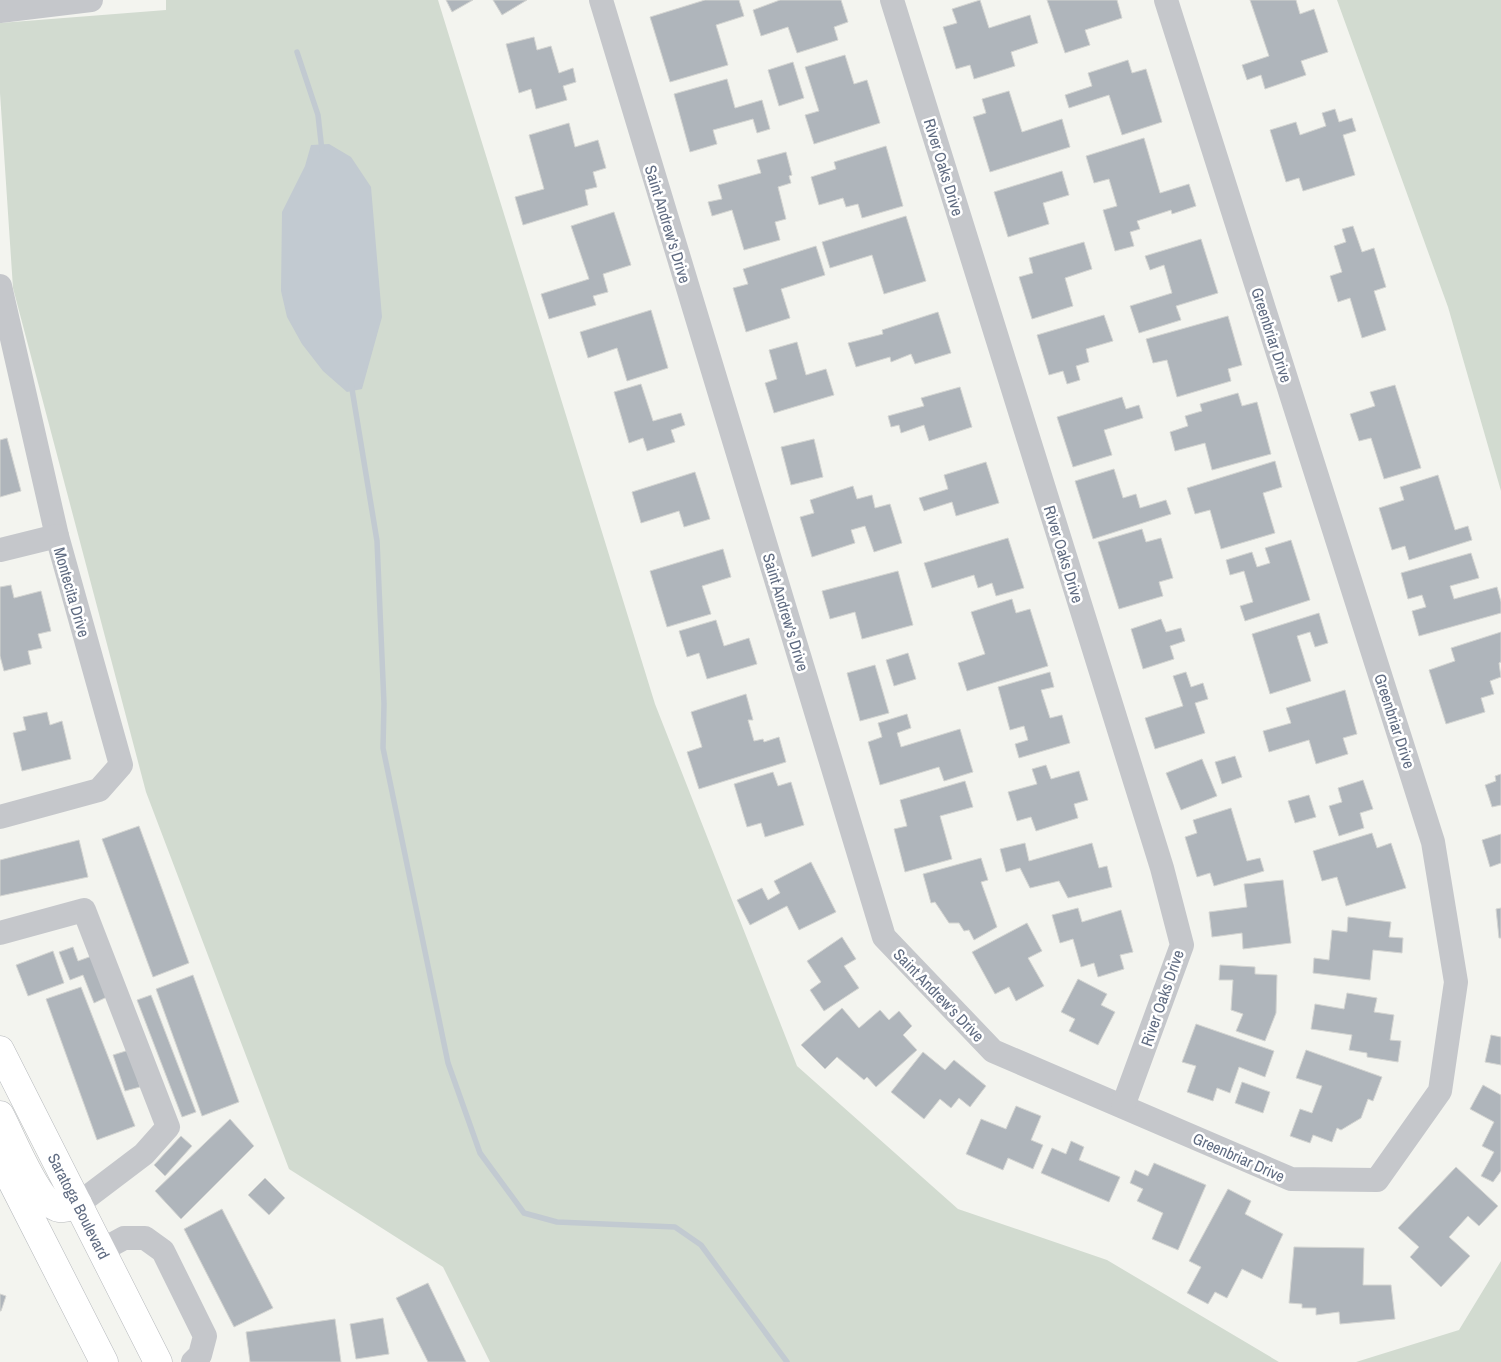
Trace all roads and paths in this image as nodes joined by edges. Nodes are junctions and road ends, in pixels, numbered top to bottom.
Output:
1 (91, 0) edge
2 (601, 0) edge
3 (892, 0) edge
4 (1166, 0) edge
5 (0, 11) edge
6 (0, 286) edge
7 (57, 536) junction
8 (0, 550) edge
9 (0, 817) edge
10 (0, 932) edge
11 (0, 1050) edge
12 (1123, 1106) junction
13 (0, 1115) edge
14 (0, 1158) edge
15 (78, 1204) junction
16 (102, 1250) junction
17 (104, 1362) edge
18 (158, 1362) edge
19 (193, 1362) edge

1 - 5 street
2 - 12 street, Saint Andrew's Drive
3 - 12 street, River Oaks Drive
4 - 12 street, Greenbriar Drive
6 - 7 street, Montecita Drive
7 - 8 street
7 - 9 street, Montecita Drive
10 - 15 street
11 - 15 main road, Saratoga Boulevard
13 - 15 main road
14 - 17 main road
15 - 16 main road, Saratoga Boulevard
16 - 18 main road, Saratoga Boulevard
16 - 19 street

